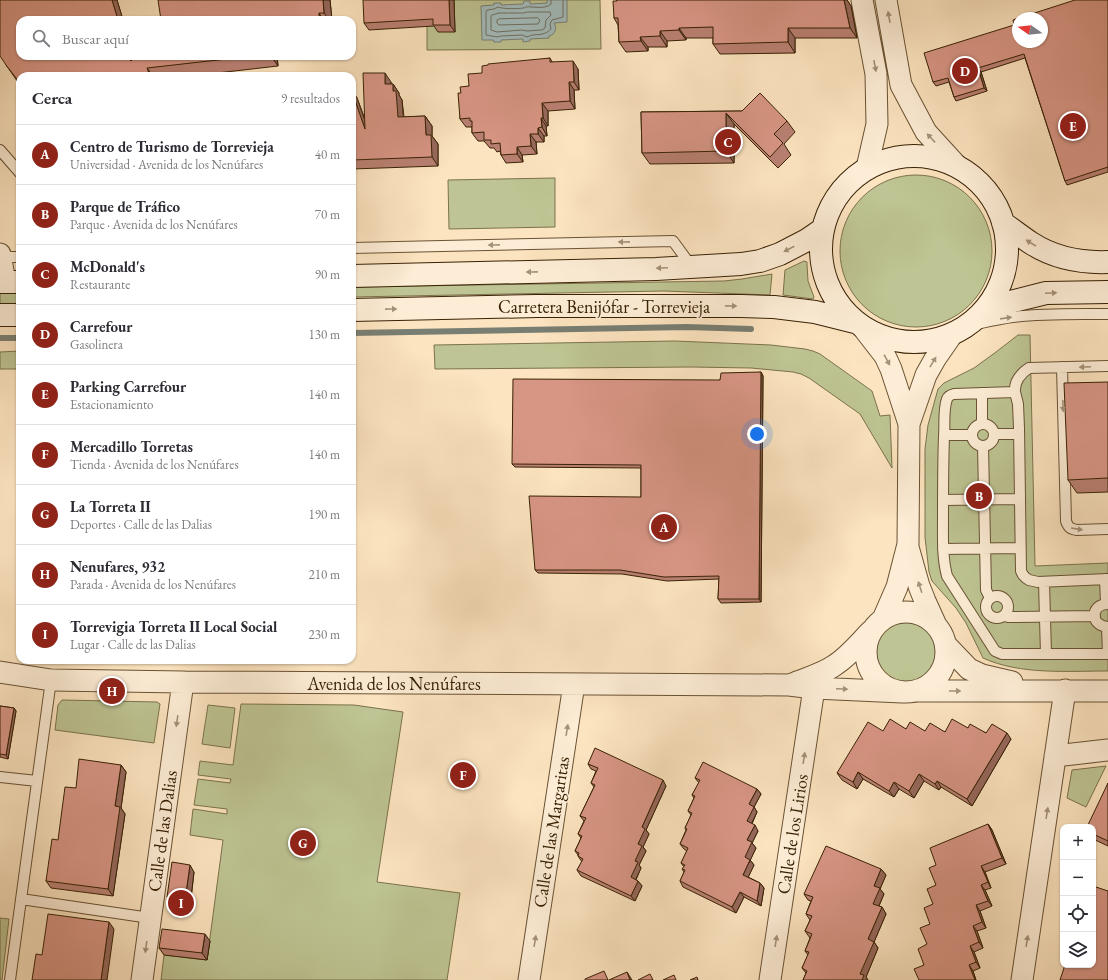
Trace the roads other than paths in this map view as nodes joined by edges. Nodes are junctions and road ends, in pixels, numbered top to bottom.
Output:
1 (862, 0) edge
2 (886, 0) edge
3 (0, 150) edge
4 (958, 166) junction
5 (16, 168) edge
6 (867, 168) junction
7 (1003, 223) junction
8 (823, 229) junction
9 (356, 248) edge
10 (7, 256) edge
11 (1108, 262) edge
12 (692, 267) junction
13 (356, 276) edge
14 (8, 282) edge
15 (1108, 292) edge
16 (986, 308) junction
17 (356, 310) edge
18 (1108, 314) edge
19 (0, 315) edge
20 (16, 315) edge
21 (860, 326) junction
22 (959, 331) junction
23 (1108, 366) edge
24 (1062, 367) junction
25 (1015, 392) junction
26 (982, 393) junction
27 (909, 424) junction
28 (982, 424) junction
29 (994, 434) junction
30 (1018, 434) junction
31 (944, 435) junction
32 (972, 435) junction
33 (983, 446) junction
34 (1019, 499) junction
35 (943, 500) junction
36 (984, 500) junction
37 (1108, 529) edge
38 (908, 544) junction
39 (985, 548) junction
40 (1020, 548) junction
41 (944, 549) junction
42 (1106, 579) edge
43 (1044, 582) junction
44 (990, 598) junction
45 (1107, 603) edge
46 (1004, 616) junction
47 (1045, 616) junction
48 (1095, 616) junction
49 (879, 623) junction
50 (935, 623) junction
51 (1107, 627) edge
52 (946, 645) junction
53 (1046, 654) junction
54 (0, 672) edge
55 (51, 680) junction
56 (183, 682) junction
57 (574, 684) junction
58 (789, 685) junction
59 (814, 688) junction
60 (1032, 690) junction
61 (1065, 690) junction
62 (1108, 691) edge
63 (909, 692) junction
64 (1108, 750) edge
65 (1055, 756) junction
66 (0, 777) edge
67 (37, 781) junction
68 (21, 899) junction
69 (150, 918) junction
70 (10, 980) edge
71 (142, 980) edge
72 (529, 980) edge
73 (770, 980) edge
74 (1022, 980) edge

1 -> 6 street
4 -> 2 street
3 - 5 lane
4 - 6 main road
4 - 7 main road
6 - 8 main road
11 -> 7 main road
7 - 16 main road
8 -> 12 main road, Carretera Benijófar - Torrevieja
8 - 21 main road
12 -> 9 lane
10 - 14 street
12 -> 13 main road, Carretera Benijófar - Torrevieja
16 -> 15 main road
16 - 22 main road
17 -> 21 main road, Carretera Benijófar - Torrevieja
22 -> 18 lane
19 - 20 main road
21 - 22 main road
21 -> 27 street
27 -> 22 street
23 -> 24 lane
24 - 25 lane
24 -> 37 lane
25 - 26 lane
25 - 30 lane
26 - 28 lane
26 - 31 lane
27 - 38 street
28 - 29 lane
28 - 32 lane
29 - 30 lane
29 - 33 lane
30 - 34 lane
31 - 32 lane
31 - 35 lane
32 - 33 lane
33 - 36 lane
34 - 36 lane
34 - 40 lane
35 - 36 lane
35 - 41 lane
36 - 39 lane
38 - 49 street
50 -> 38 street
39 - 40 lane
39 - 41 lane
39 - 44 lane
40 - 43 lane
41 - 53 lane
42 - 43 lane
42 - 45 lane
43 - 47 lane
44 - 46 lane
44 - 46 lane
45 - 48 lane
46 - 47 lane
47 - 48 lane
47 - 53 lane
48 - 51 lane
49 - 50 street
49 - 58 street, Avenida de los Nenúfares
49 - 63 street
50 - 52 street
51 - 53 lane
52 - 60 street, Avenida de los Nenúfares
52 - 63 street
54 - 55 street, Avenida de los Nenúfares
55 - 56 street, Avenida de los Nenúfares
55 - 67 lane
56 - 57 street, Avenida de los Nenúfares
56 -> 69 street, Calle de las Dalias
57 - 58 street, Avenida de los Nenúfares
72 -> 57 street, Calle de las Margaritas
58 - 59 street, Avenida de los Nenúfares
59 -> 63 street, Avenida de los Nenúfares
73 -> 59 street, Calle de los Lirios
60 - 61 street, Avenida de los Nenúfares
63 -> 60 street, Avenida de los Nenúfares
61 - 62 street, Avenida de los Nenúfares
61 - 65 street
64 - 65 street
74 -> 65 street
66 - 67 lane
67 - 68 lane
68 - 69 lane
68 - 70 lane
69 -> 71 street, Calle de las Dalias

